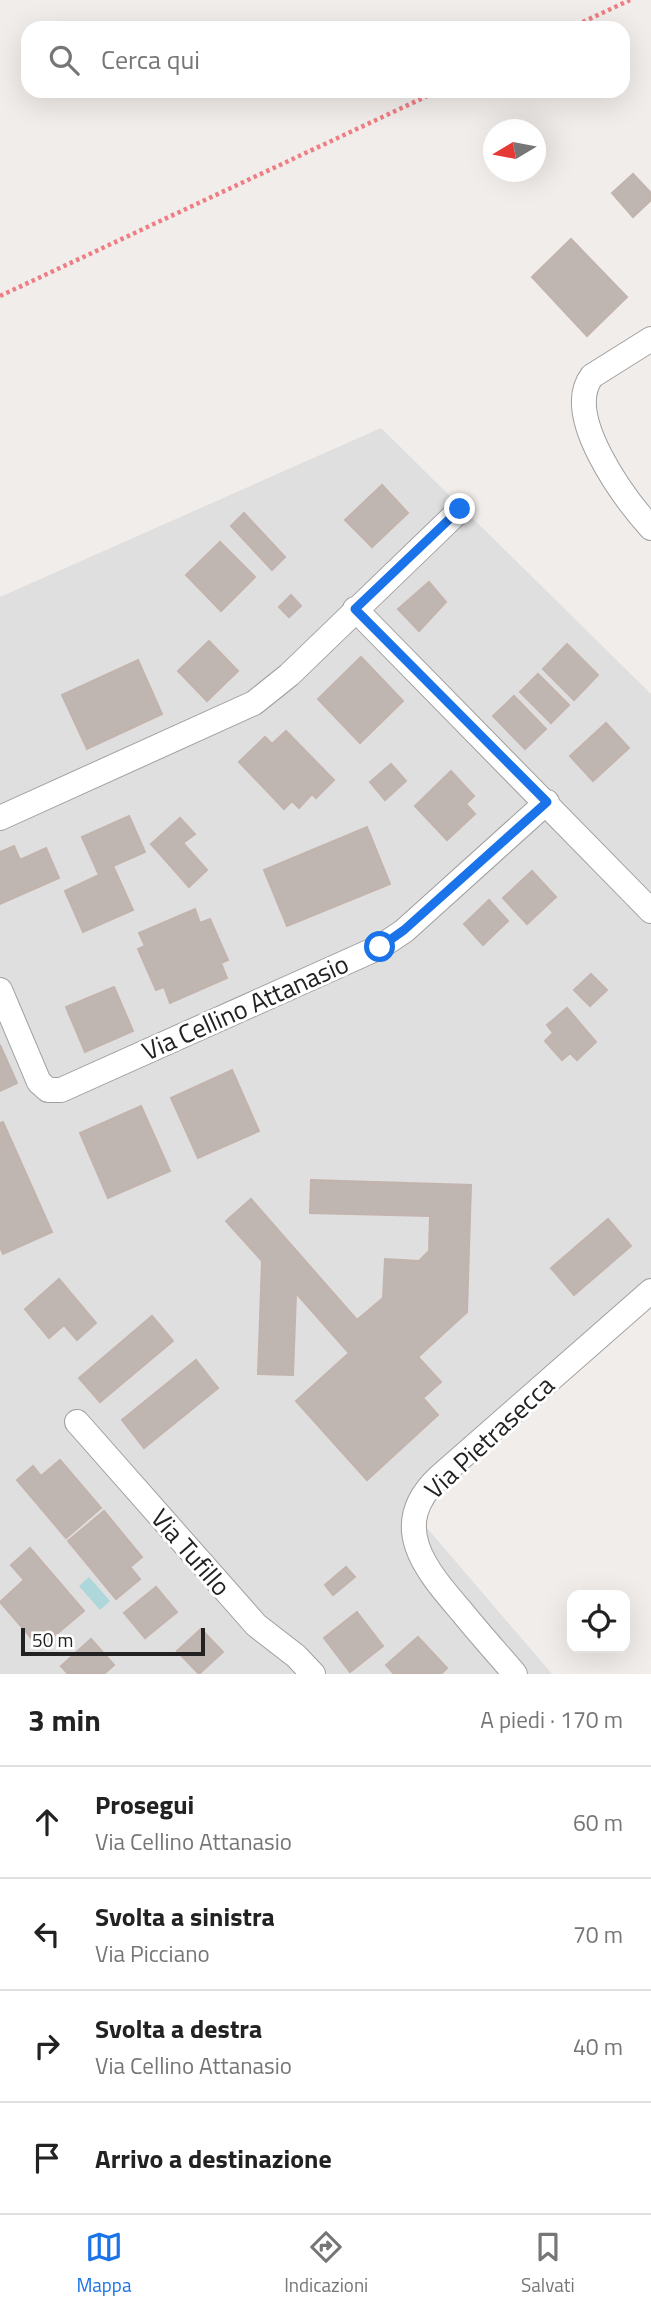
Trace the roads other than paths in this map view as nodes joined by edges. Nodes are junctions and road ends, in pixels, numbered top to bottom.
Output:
1 (651, 339) edge
2 (460, 509) dead end
3 (651, 528) edge
4 (355, 609) junction
5 (547, 802) junction
6 (0, 818) edge
7 (651, 911) edge
8 (0, 990) edge
9 (651, 1291) edge
10 (77, 1422) dead end
11 (313, 1674) edge
12 (515, 1674) edge

1 - 3 street
2 - 4 street
4 - 5 street
4 - 6 street
5 - 7 street
5 - 8 street, Via Cellino Attanasio
9 - 12 street, Via Pietrasecca
10 - 11 street, Via Tufillo

